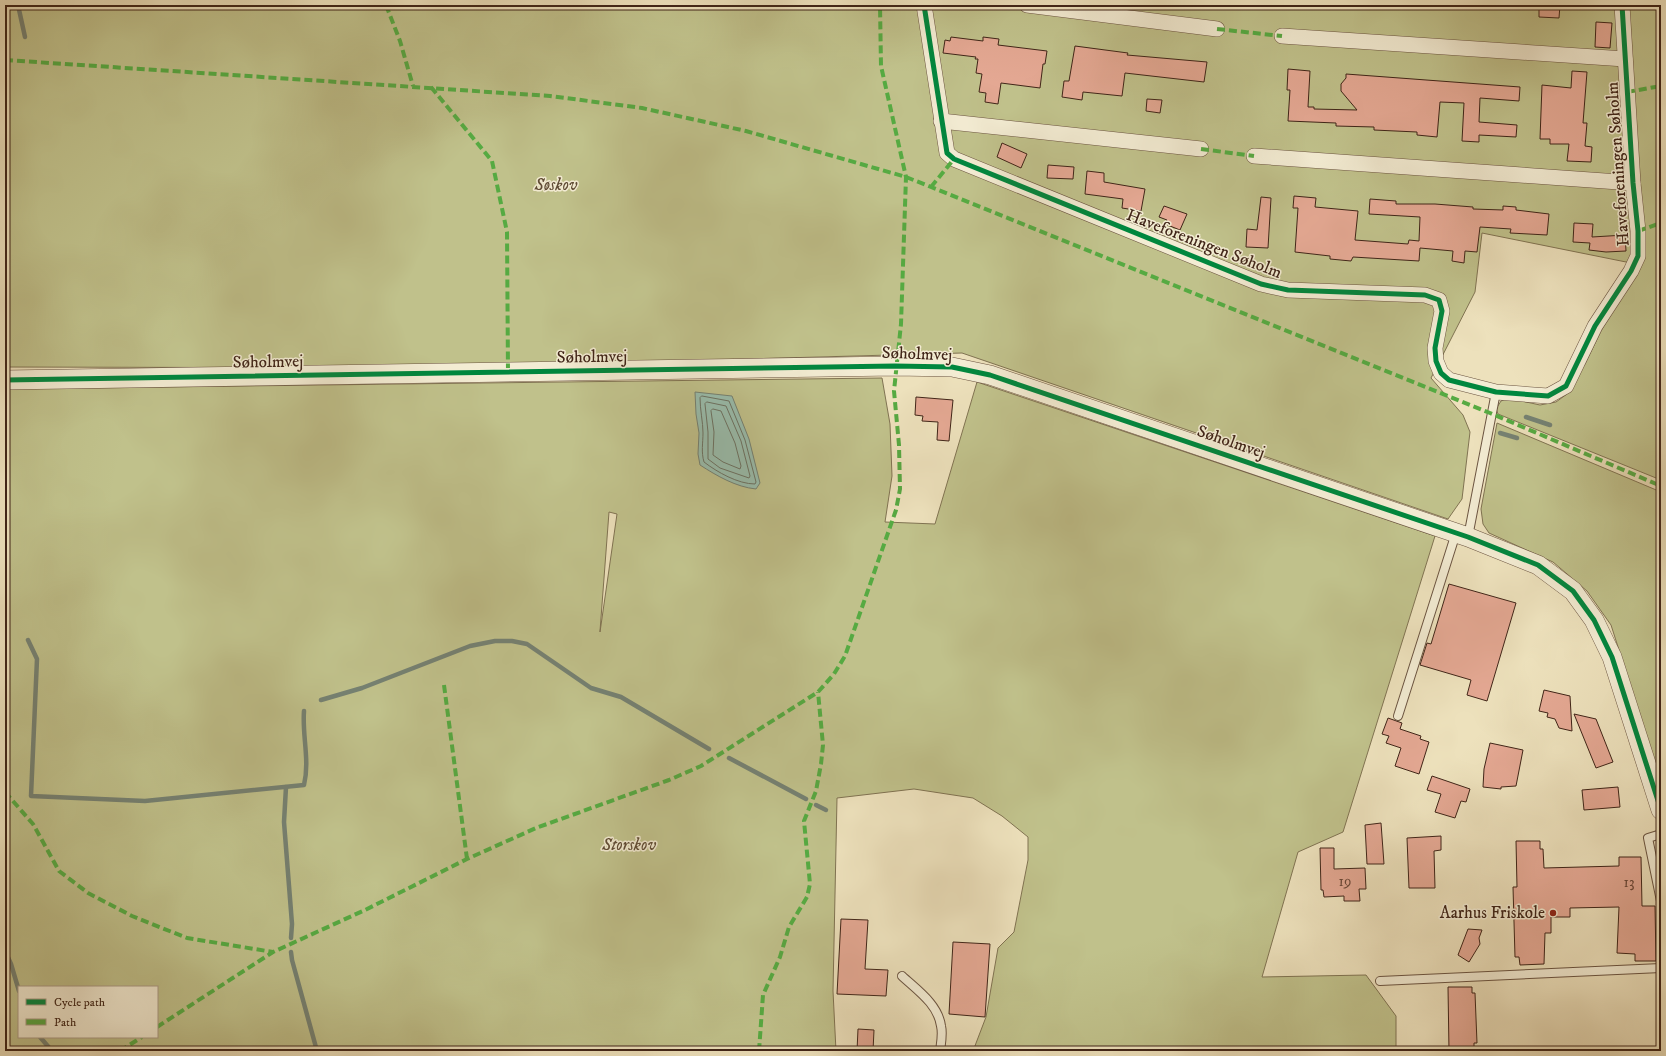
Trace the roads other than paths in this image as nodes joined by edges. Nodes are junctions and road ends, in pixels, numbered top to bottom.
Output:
1 (924, 5) edge
2 (1027, 5) edge
3 (1622, 5) edge
4 (1217, 30) dead end
5 (1282, 36) dead end
6 (1625, 59) junction
7 (941, 121) junction
8 (1201, 149) dead end
9 (1254, 156) dead end
10 (1633, 183) junction
11 (5, 380) edge
12 (1496, 392) junction
13 (1462, 535) junction
14 (1398, 716) dead end
15 (1661, 810) edge
16 (1661, 834) edge
17 (1661, 901) edge
18 (1661, 968) edge
19 (902, 976) dead end
20 (1380, 981) dead end
21 (940, 1051) edge

1 - 7 street, Haveforeningen Søholm
2 - 4 street
3 - 6 street, Haveforeningen Søholm
5 - 6 street, Haveforeningen Søholm
6 - 10 street, Haveforeningen Søholm
7 - 8 street
7 - 12 street, Haveforeningen Søholm
9 - 10 street, Haveforeningen Søholm
10 - 12 street, Haveforeningen Søholm
11 - 13 street, Søholmvej
12 - 13 lane
13 - 14 lane
13 - 15 street, Søholmvej
16 - 17 lane
18 - 20 lane
19 - 21 lane

